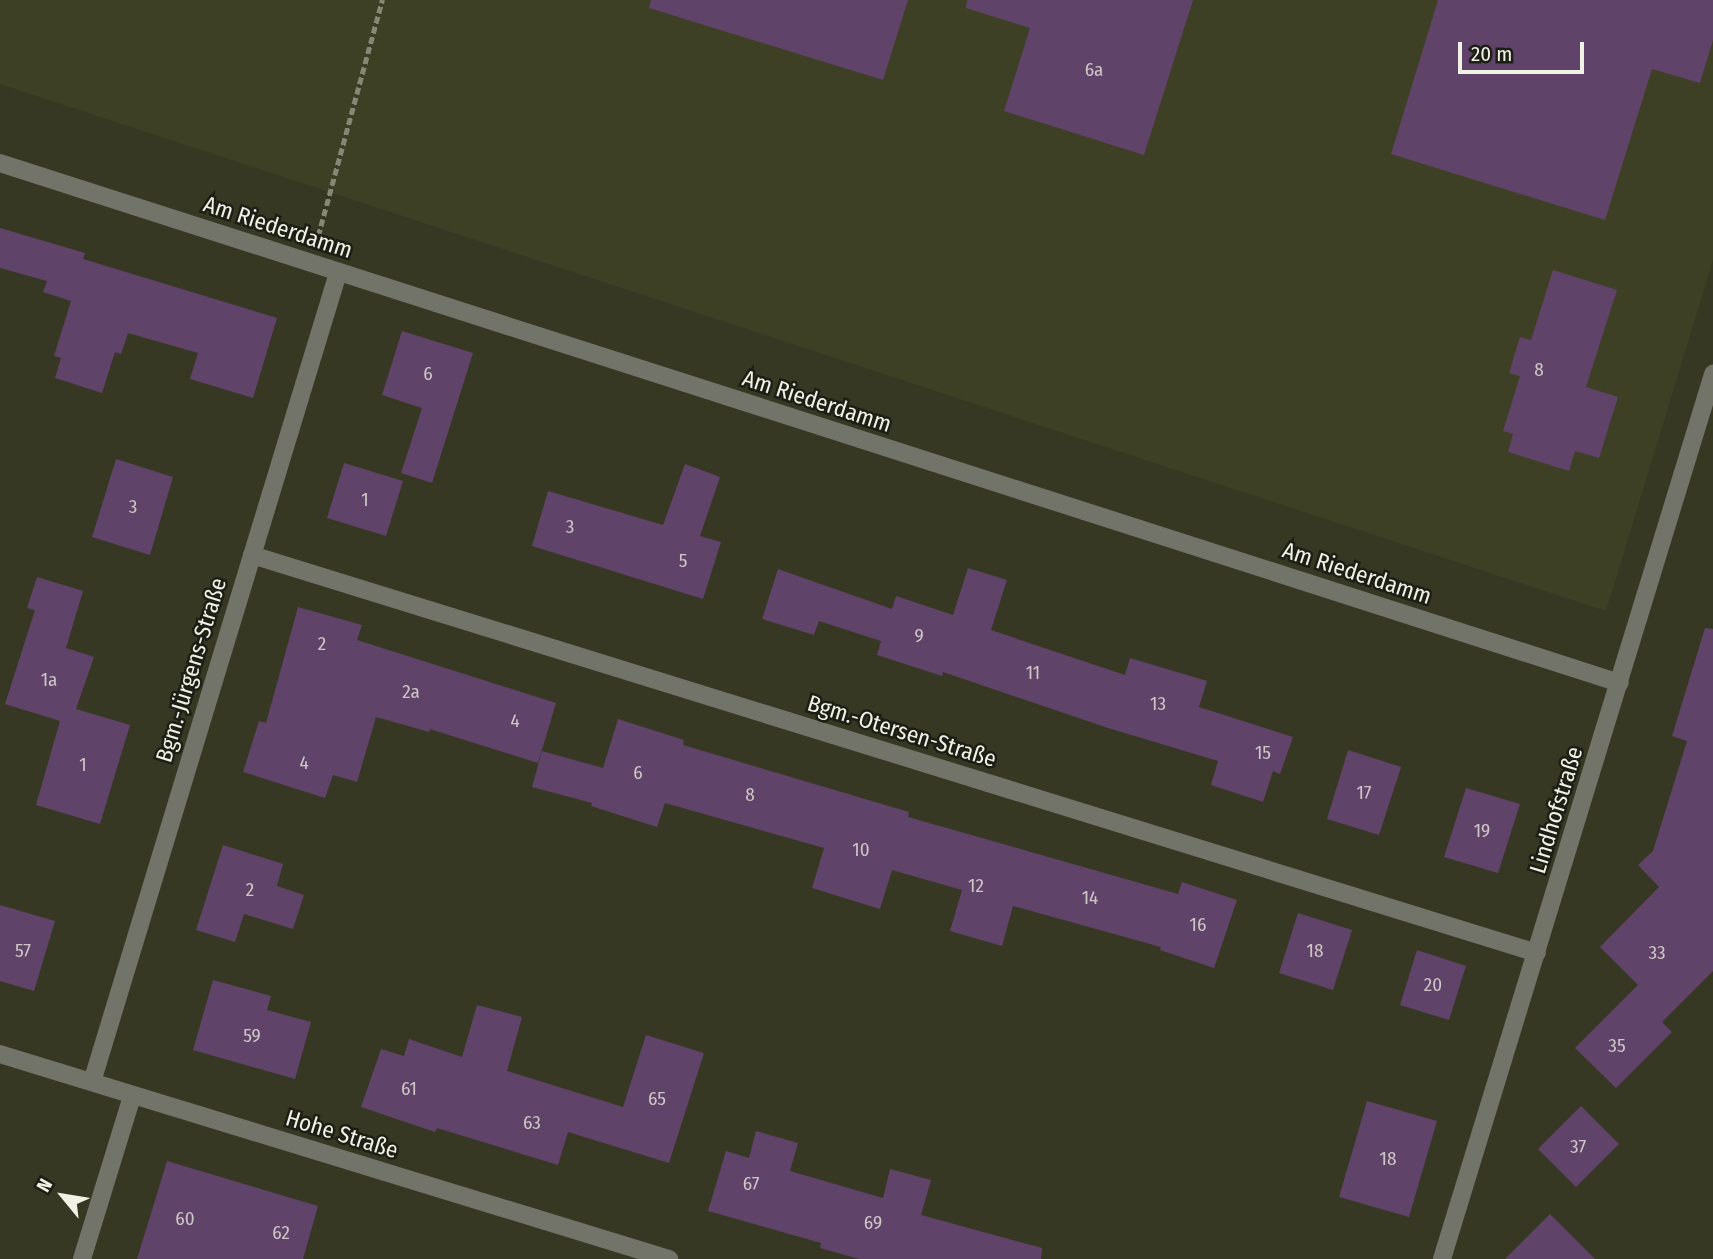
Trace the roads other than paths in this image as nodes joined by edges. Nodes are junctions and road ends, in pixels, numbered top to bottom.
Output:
1 (0, 163) edge
2 (338, 273) junction
3 (1713, 374) edge
4 (251, 555) junction
5 (1620, 683) junction
6 (1538, 953) junction
7 (0, 1054) edge
8 (92, 1082) junction
9 (132, 1096) junction
10 (82, 1259) edge
11 (669, 1259) edge
12 (1442, 1259) edge

1 - 2 street, Am Riederdamm
2 - 4 street, Bgm.-Jürgens-Straße
2 - 5 street, Am Riederdamm
3 - 5 street, Lindhofstraße
4 - 6 street, Bgm.-Otersen-Straße
4 - 8 street, Bgm.-Jürgens-Straße
5 - 6 street, Lindhofstraße
6 - 12 street, Lindhofstraße
7 - 8 street, Hohe Straße
8 - 9 street, Hohe Straße
9 - 10 street
9 - 11 street, Hohe Straße

